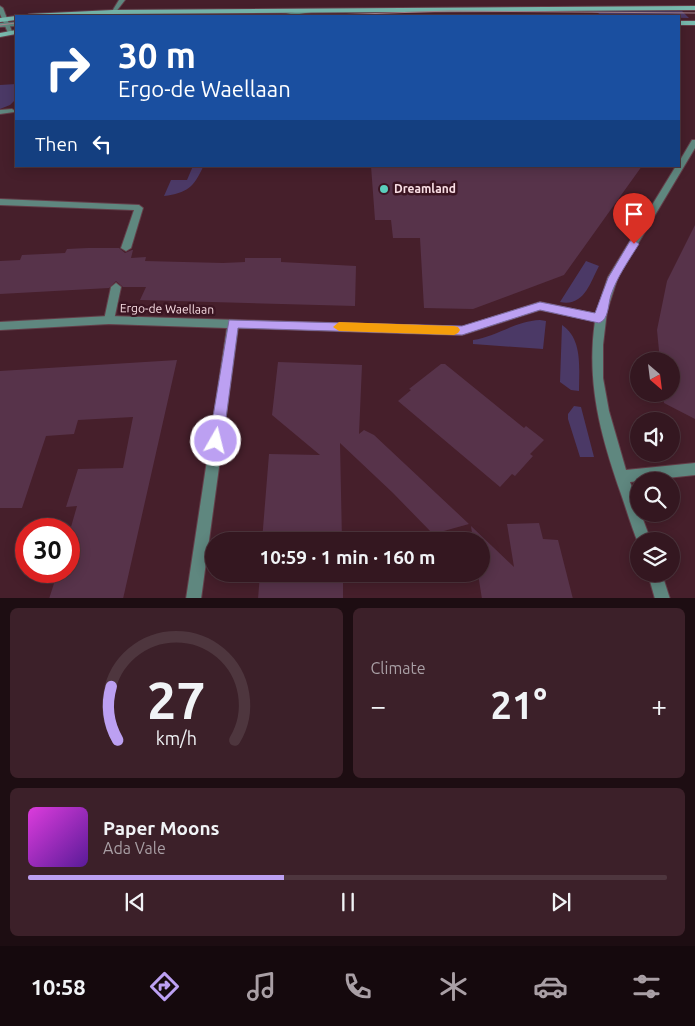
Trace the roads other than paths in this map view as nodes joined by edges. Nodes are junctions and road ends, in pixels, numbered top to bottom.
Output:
1 (122, 0) edge
2 (0, 8) edge
3 (695, 8) edge
4 (309, 11) junction
5 (113, 12) junction
6 (50, 15) edge
7 (286, 15) edge
8 (5, 22) edge
9 (680, 23) edge
10 (695, 23) edge
11 (0, 27) edge
12 (14, 33) edge
13 (0, 35) edge
14 (12, 111) dead end
15 (0, 112) edge
16 (695, 142) edge
17 (680, 167) edge
18 (680, 167) edge
19 (0, 202) edge
20 (126, 248) dead end
21 (116, 288) dead end
22 (599, 318) junction
23 (108, 320) junction
24 (233, 323) junction
25 (0, 326) edge
26 (695, 469) edge
27 (621, 476) junction
28 (641, 532) edge
29 (658, 582) edge
30 (193, 598) edge
31 (663, 598) edge

1 - 5 street
2 - 8 street
3 - 4 main road
4 - 5 main road
4 - 7 street
5 - 6 main road
8 - 11 street
8 - 12 street
9 - 10 main road
12 - 13 main road
14 - 15 street
16 - 17 street
18 - 22 street
19 - 20 street
21 - 23 street
22 - 24 street, Ergo-de Waellaan
22 - 27 street
23 - 24 street, Ergo-de Waellaan
23 - 25 street, Ergo-de Waellaan
24 - 30 street
26 - 27 street
27 - 28 street
29 - 31 street

